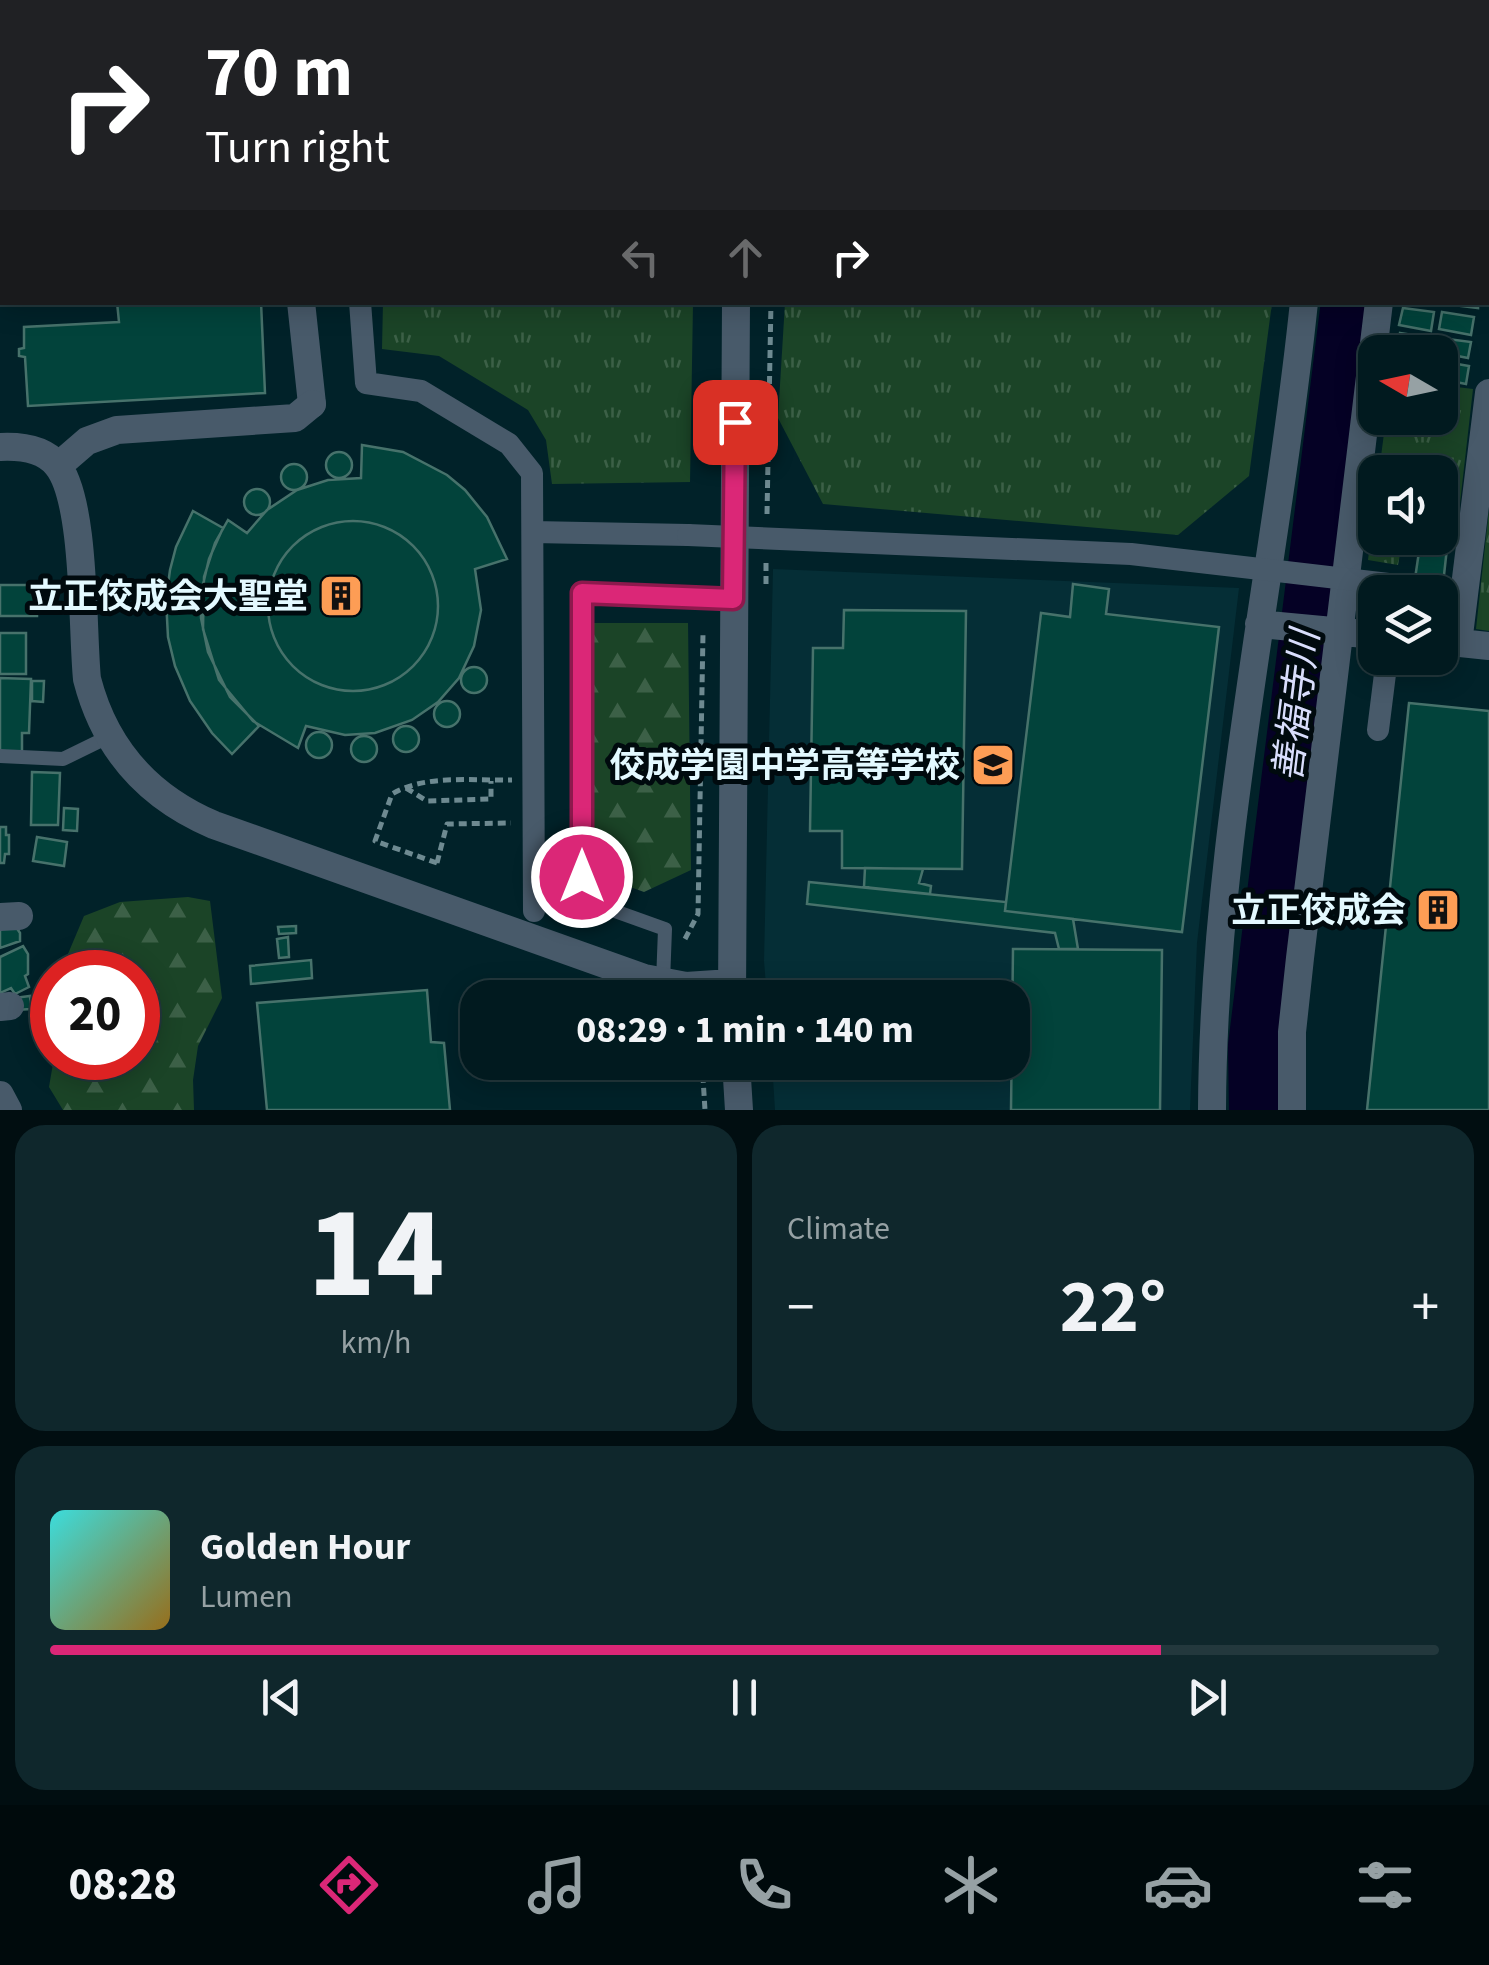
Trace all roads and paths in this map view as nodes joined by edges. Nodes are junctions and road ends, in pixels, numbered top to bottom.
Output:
1 (301, 305) edge
2 (360, 305) edge
3 (736, 305) edge
4 (1304, 305) edge
5 (1379, 305) edge
6 (1489, 393) edge
7 (0, 447) edge
8 (58, 466) junction
9 (532, 532) junction
10 (1358, 581) edge
11 (1458, 586) edge
12 (704, 598) junction
13 (733, 599) junction
14 (1266, 624) junction
15 (1330, 631) junction
16 (1358, 634) edge
17 (1458, 643) edge
18 (1489, 646) edge
19 (1385, 675) edge
20 (1378, 730) dead end
21 (108, 736) junction
22 (0, 756) edge
23 (534, 780) junction
24 (491, 781) junction
25 (404, 787) junction
26 (485, 824) dead end
27 (436, 863) junction
28 (433, 876) dead end
29 (534, 911) dead end
30 (664, 953) junction
31 (654, 980) edge
32 (663, 980) edge
33 (732, 980) edge
34 (703, 1080) edge
35 (738, 1080) edge
36 (0, 1094) edge
37 (0, 1109) edge
38 (8, 1110) edge
39 (705, 1110) edge
40 (740, 1110) edge
41 (1212, 1110) edge
42 (1292, 1110) edge

1 - 8 street
2 - 9 street
3 - 13 street
4 - 14 street
5 - 15 street
6 - 11 street
7 - 8 street
8 - 21 street
9 - 10 street, bridge
9 - 23 street
12 - 13 lane
12 - 30 path
12 - 30 lane
13 - 33 street
14 - 15 street
14 - 41 street
15 - 16 street
15 - 42 street
17 - 18 street
19 - 20 street
21 - 22 lane
21 - 31 street
23 - 24 path
23 - 29 street
24 - 25 path
24 - 25 path
25 - 27 path
26 - 27 path
27 - 28 path
30 - 32 lane
34 - 39 path
35 - 40 street
36 - 38 street
37 - 38 lane

